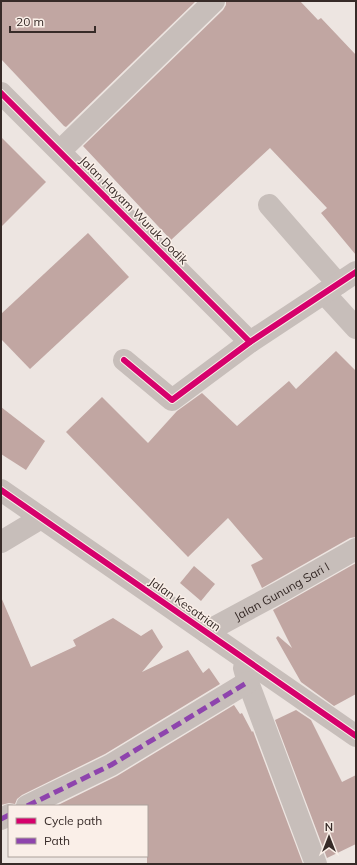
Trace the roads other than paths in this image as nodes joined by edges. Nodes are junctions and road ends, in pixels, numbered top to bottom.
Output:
1 (214, 1) edge
2 (1, 93) edge
3 (60, 151) junction
4 (269, 205) dead end
5 (340, 283) edge
6 (356, 328) edge
7 (250, 342) junction
8 (124, 360) dead end
9 (1, 490) edge
10 (41, 518) junction
11 (1, 542) edge
12 (356, 549) edge
13 (206, 632) junction
14 (240, 656) junction
15 (248, 682) junction
16 (356, 736) edge
17 (29, 805) edge
18 (316, 864) edge

1 - 3 street
2 - 3 street, Jalan Hayam Wuruk Dodik
3 - 7 street, Jalan Hayam Wuruk Dodik
4 - 5 street
5 - 6 street
5 - 7 street
7 - 8 street
9 - 10 street, Jalan Kesatrian
10 - 11 street
10 - 13 street, Jalan Kesatrian
12 - 13 street, Jalan Gunung Sari I
13 - 14 street, Jalan Kesatrian
14 - 15 street
14 - 16 street, Jalan Kesatrian
15 - 17 street
15 - 18 street

